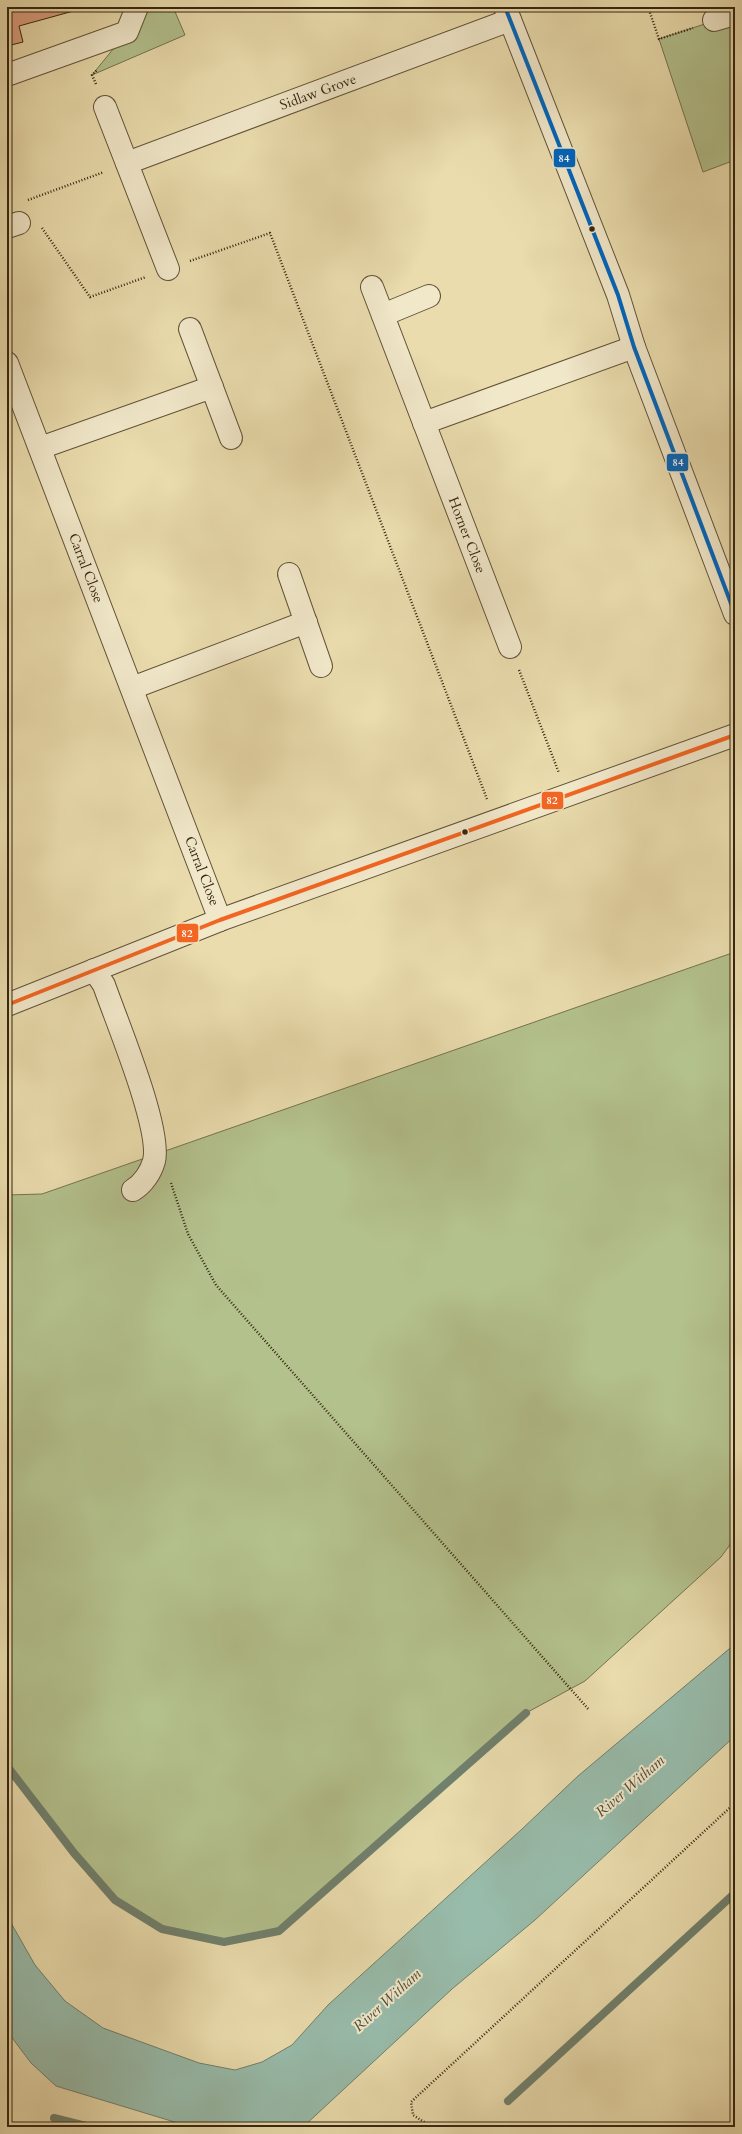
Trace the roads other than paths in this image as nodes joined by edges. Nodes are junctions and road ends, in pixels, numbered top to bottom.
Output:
1 (137, 7) edge
2 (508, 14) edge
3 (735, 14) edge
4 (714, 20) road end
5 (7, 75) edge
6 (105, 107) road end
7 (126, 163) junction
8 (168, 269) road end
9 (372, 287) dead end
10 (429, 296) dead end
11 (383, 315) junction
12 (190, 328) dead end
13 (634, 347) junction
14 (7, 362) edge
15 (212, 386) junction
16 (424, 423) junction
17 (231, 438) dead end
18 (40, 448) junction
19 (289, 574) dead end
20 (735, 614) edge
21 (306, 622) junction
22 (510, 647) road end
23 (321, 666) dead end
24 (132, 688) junction
25 (735, 735) edge
26 (220, 920) junction
27 (94, 970) junction
28 (7, 1005) edge
29 (134, 1190) dead end

1 - 5 street
2 - 7 street, Sidlaw Grove
2 - 13 street
3 - 4 street
6 - 7 street
7 - 8 street
9 - 11 street, Horner Close
10 - 11 street
11 - 16 street, Horner Close
12 - 15 street
13 - 16 street
13 - 20 street
14 - 18 street, Carral Close
15 - 17 street
15 - 18 street
16 - 22 street, Horner Close
18 - 24 street, Carral Close
19 - 21 street
21 - 23 street
21 - 24 street
24 - 26 street, Carral Close
25 - 26 street
26 - 27 street
27 - 28 street
27 - 29 street

